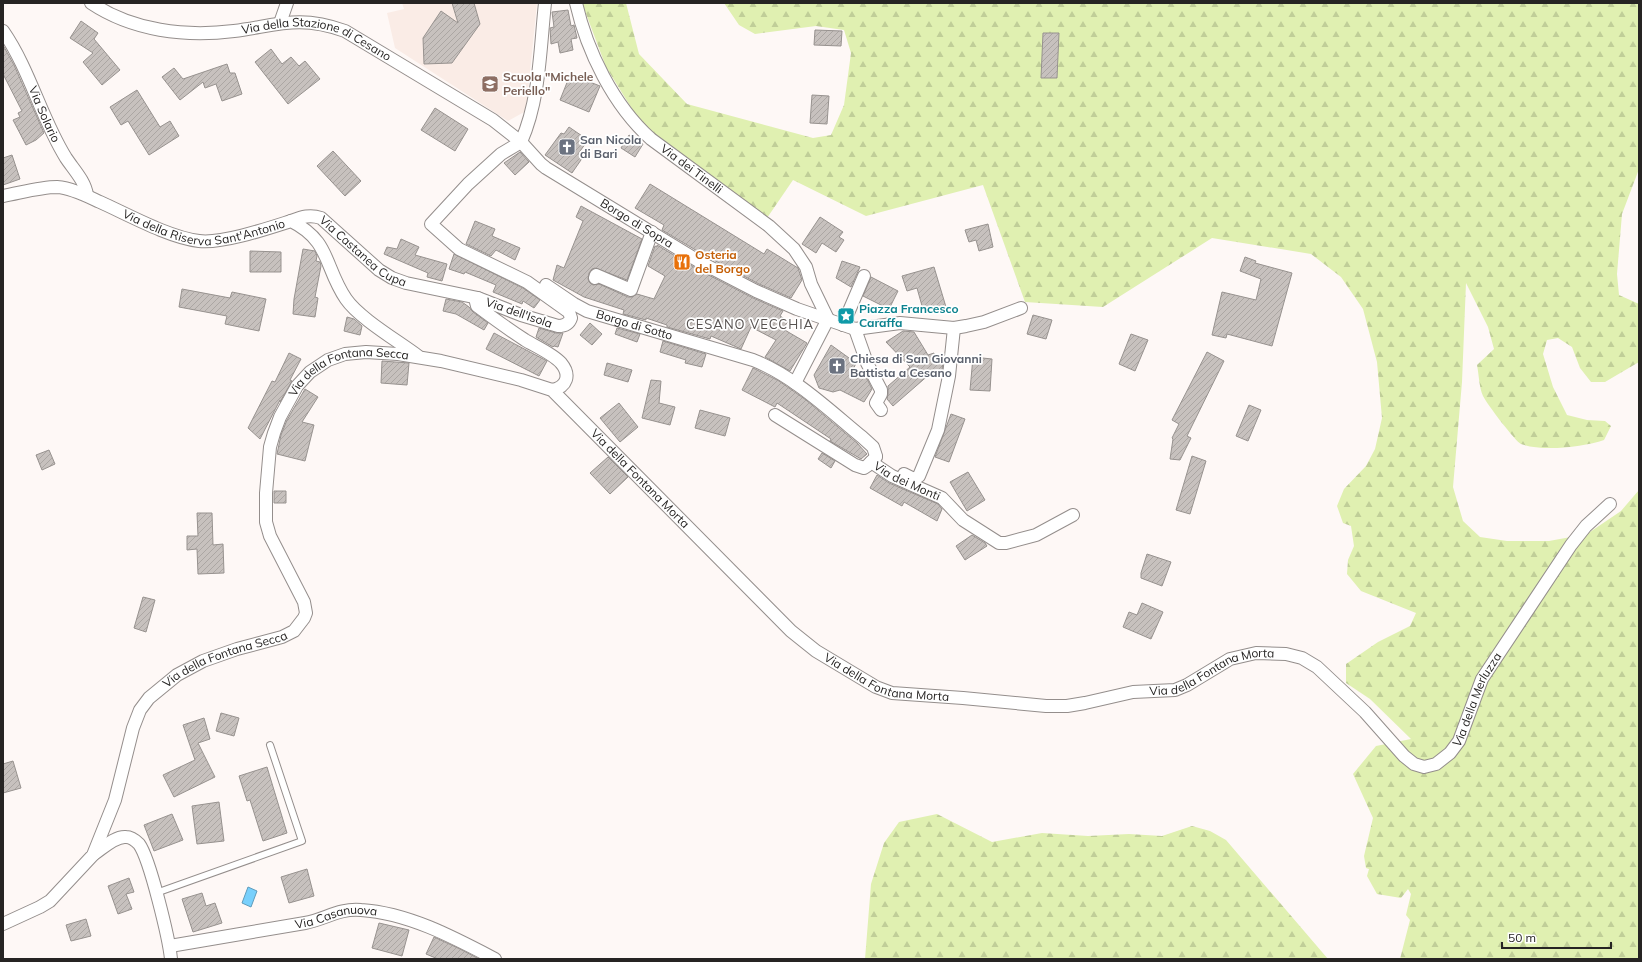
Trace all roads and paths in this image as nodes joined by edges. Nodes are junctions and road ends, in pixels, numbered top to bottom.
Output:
1 (91, 3) edge
2 (286, 3) edge
3 (545, 3) edge
4 (576, 3) edge
5 (280, 23) junction
6 (3, 31) edge
7 (521, 142) junction
8 (3, 196) edge
9 (87, 196) junction
10 (291, 221) junction
11 (652, 232) junction
12 (864, 276) dead end
13 (595, 278) dead end
14 (527, 282) junction
15 (437, 289) joint
16 (478, 298) junction
17 (1021, 308) dead end
18 (828, 319) junction
19 (843, 324) junction
20 (954, 328) junction
21 (855, 329) junction
22 (418, 356) junction
23 (795, 383) junction
24 (552, 390) junction
25 (881, 410) dead end
26 (775, 415) dead end
27 (874, 459) junction
28 (1610, 504) dead end
29 (1073, 515) dead end
30 (1317, 667) joint
31 (270, 745) dead end
32 (94, 855) junction
33 (156, 893) junction
34 (3, 924) edge
35 (170, 946) junction
36 (170, 959) edge
37 (495, 959) edge

1 - 5 street, Via della Stazione di Cesano
2 - 5 street
3 - 7 street
4 - 18 street, Via dei Tinelli
5 - 7 street, Via della Stazione di Cesano
6 - 9 street, Via Solario
7 - 11 street, Borgo di Sopra
7 - 14 street, Borgo di Sotto
8 - 9 street, Via della Riserva Sant'Antonio
9 - 10 street, Via della Riserva Sant'Antonio
10 - 15 street, Via Castanea Cupa
10 - 22 street, Via della Riserva Sant'Antonio
11 - 13 street
11 - 18 street, Borgo di Sopra
12 - 19 street
14 - 16 street, Via dell'Isola
14 - 23 street, Borgo di Sotto
15 - 16 street, Via dell'Isola
16 - 24 street, Via dell'Isola
17 - 20 street
18 - 19 street
18 - 23 street
19 - 21 street
20 - 21 street
20 - 27 street
21 - 25 street
22 - 24 street, Via della Fontana Secca
22 - 32 street, Via della Fontana Secca
23 - 27 street, Borgo di Sotto
24 - 30 street, Via della Fontana Morta
26 - 27 street
27 - 29 street, Via dei Monti
28 - 30 street, Via della Merluzza
31 - 33 lane
32 - 33 street
32 - 34 street, Via della Fontana Secca
33 - 35 street
35 - 36 street
35 - 37 street, Via Casanuova

